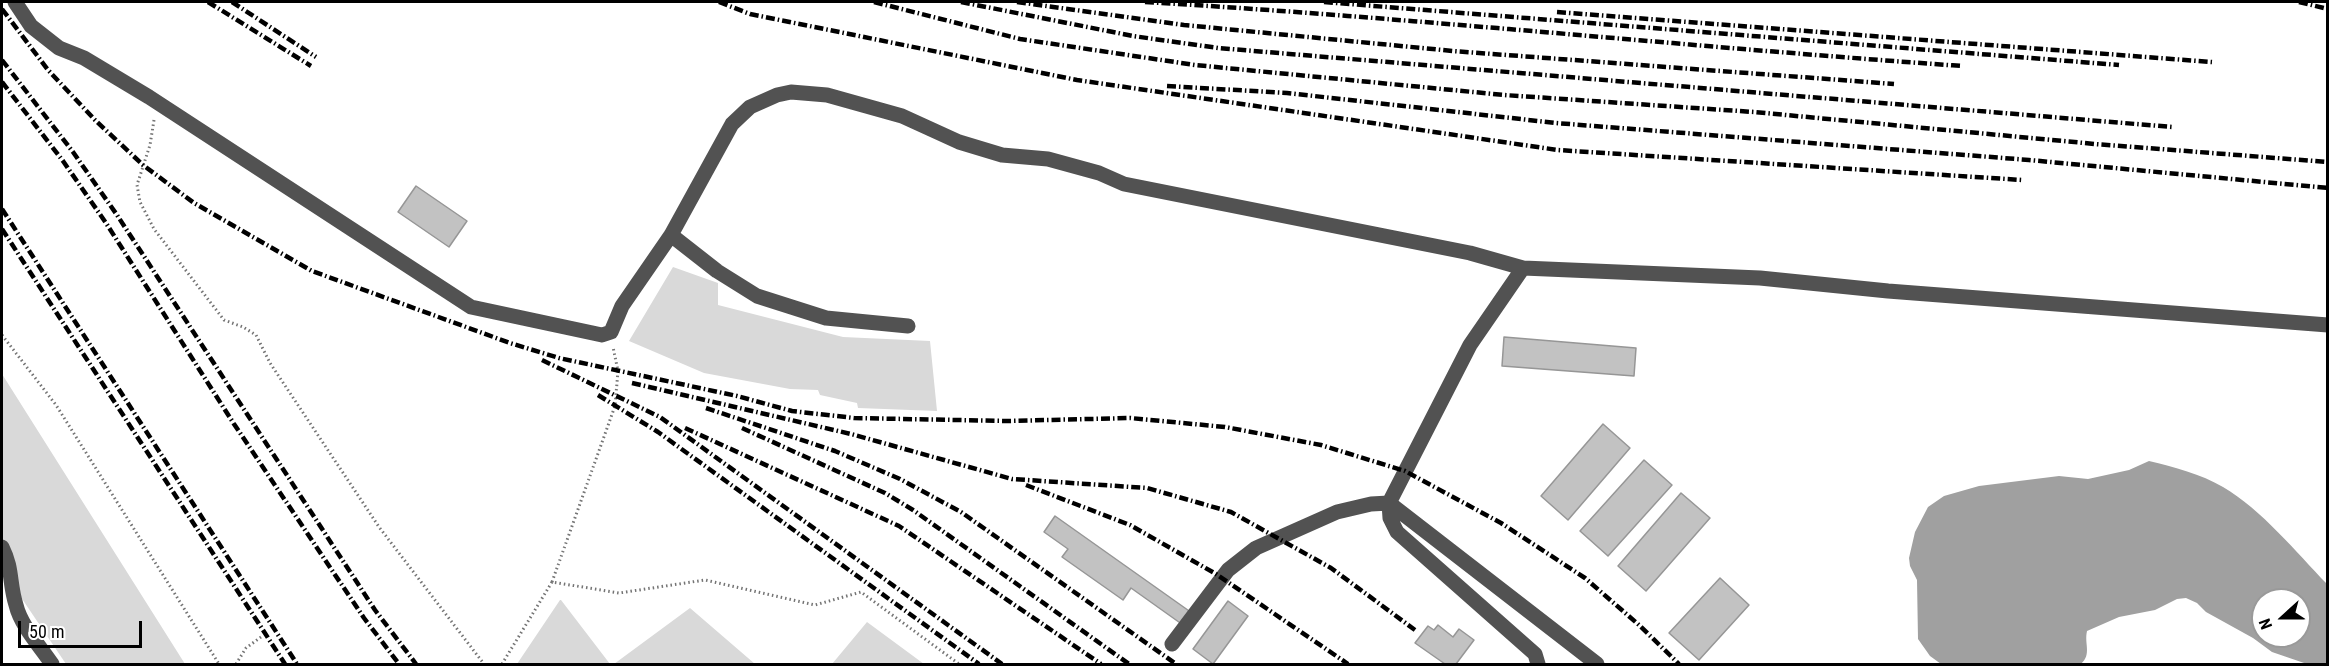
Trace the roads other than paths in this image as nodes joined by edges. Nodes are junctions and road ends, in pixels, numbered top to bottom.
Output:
1 (15, 2) edge
2 (671, 235) junction
3 (1523, 268) junction
4 (2328, 325) edge
5 (908, 326) dead end
6 (1389, 503) junction
7 (2, 547) edge
8 (1172, 644) dead end
9 (52, 664) edge
10 (1538, 664) edge
11 (1597, 664) edge

1 - 2 street
2 - 3 street
2 - 5 street
3 - 4 street
3 - 6 street
6 - 8 street
6 - 10 street
6 - 11 street
7 - 9 street

